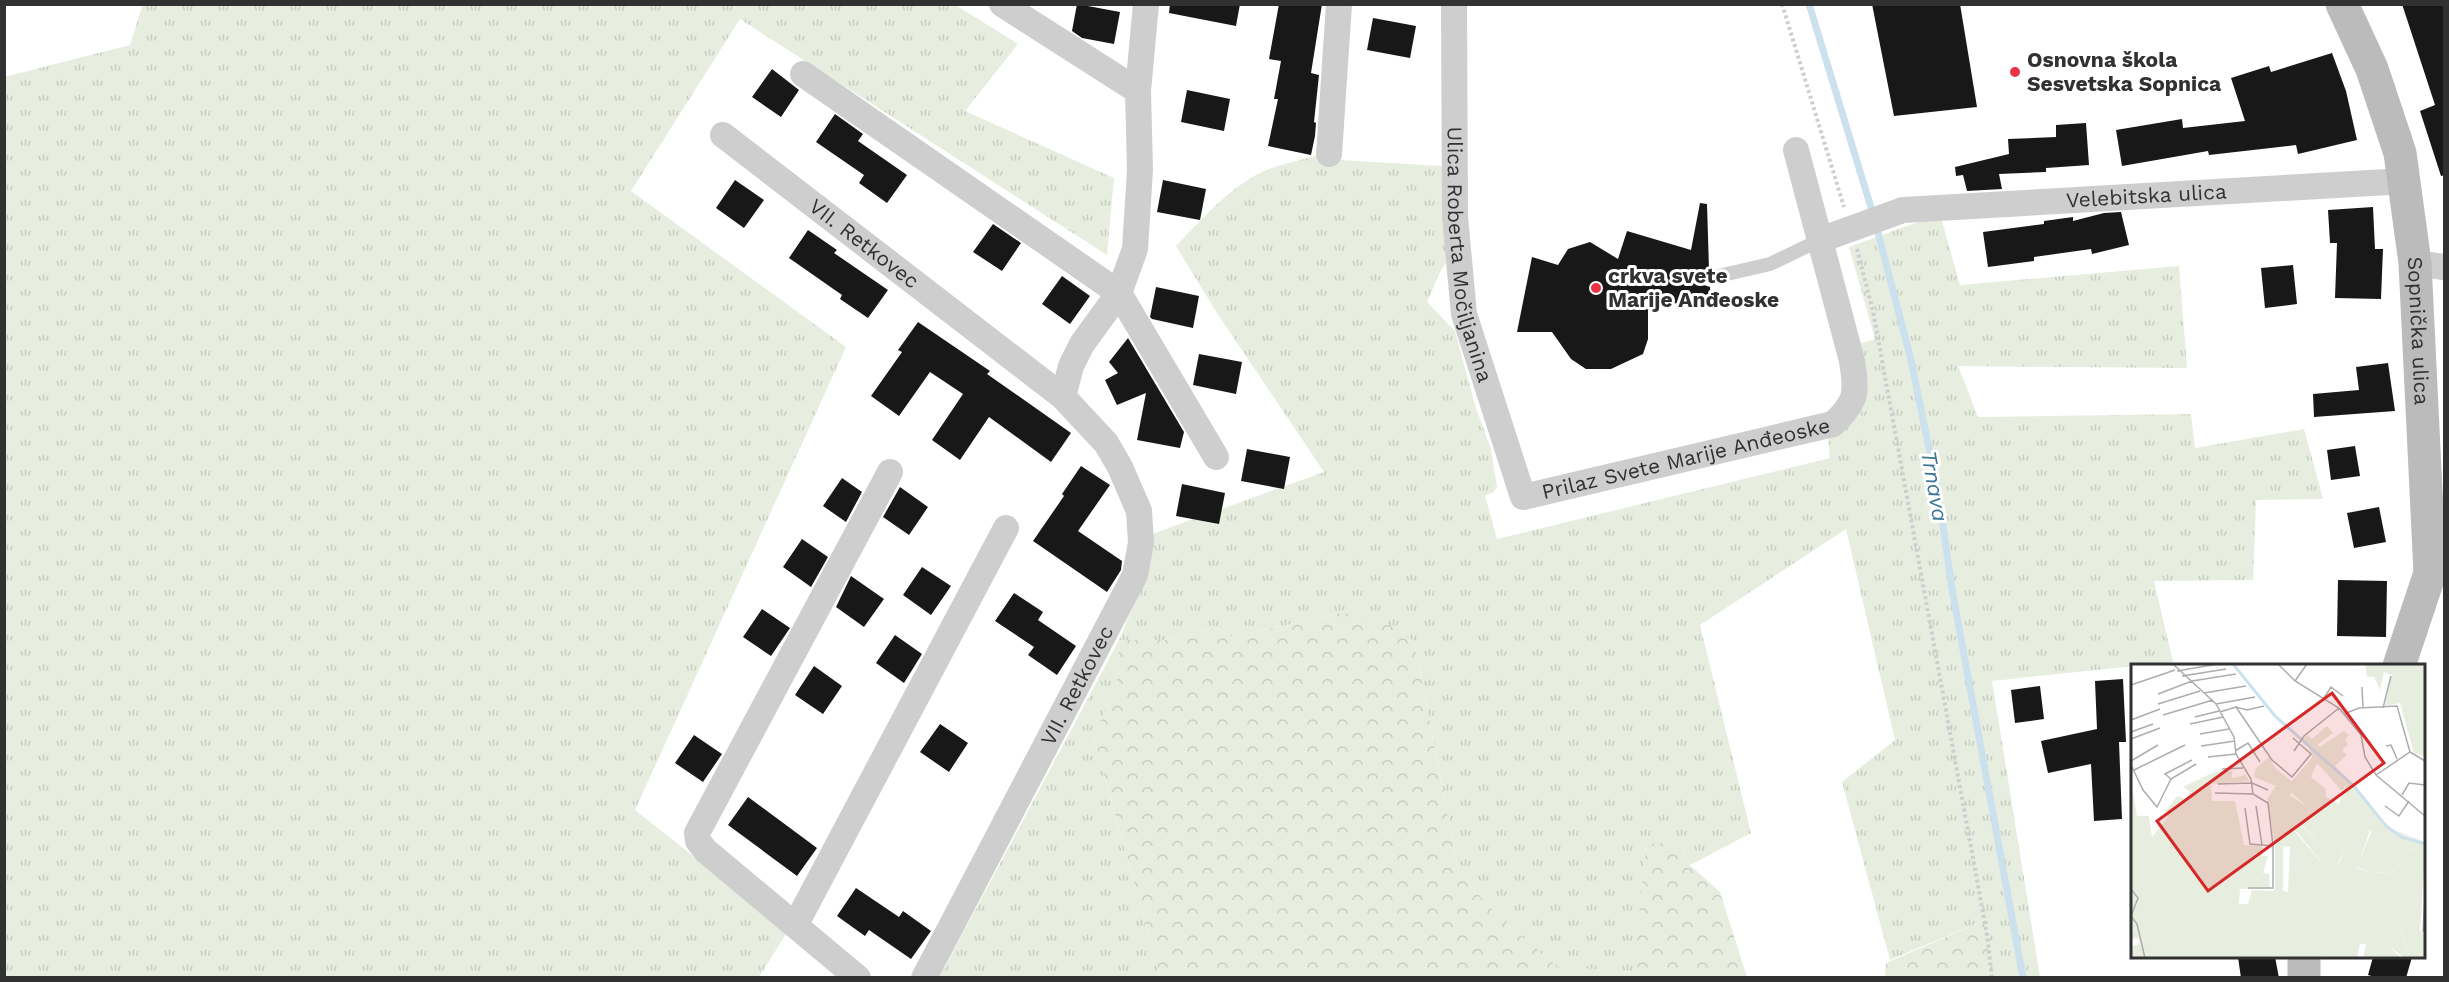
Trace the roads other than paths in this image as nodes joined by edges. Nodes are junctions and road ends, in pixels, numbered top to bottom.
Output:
1 (1002, 4) edge
2 (1146, 4) edge
3 (1340, 4) edge
4 (1454, 4) edge
5 (2342, 4) edge
6 (803, 74) dead end
7 (1138, 92) junction
8 (723, 135) dead end
9 (1796, 150) dead end
10 (1329, 154) dead end
11 (2405, 181) junction
12 (1820, 240) junction
13 (2430, 265) edge
14 (1710, 278) dead end
15 (1119, 293) junction
16 (1063, 397) junction
17 (1216, 457) dead end
18 (890, 472) dead end
19 (1523, 497) joint
20 (1006, 528) dead end
21 (2400, 664) edge
22 (796, 924) junction
23 (2304, 958) edge
24 (858, 978) edge
25 (924, 978) edge
26 (2304, 978) edge

1 - 7 street
2 - 7 street
3 - 10 street
4 - 19 street, Ulica Roberta Močiljanina
5 - 11 street, Sopnička ulica
6 - 15 street
7 - 15 street
8 - 16 street, VII. Retkovec
9 - 12 street, Prilaz Svete Marije Anđeoske
11 - 12 street, Velebitska ulica
11 - 13 street, Sopnička ulica
12 - 14 lane
12 - 19 street, Prilaz Svete Marije Anđeoske
13 - 21 street, Sopnička ulica
15 - 16 street
15 - 17 street
16 - 25 street, VII. Retkovec
18 - 22 street
20 - 22 street
22 - 24 street
23 - 26 street

